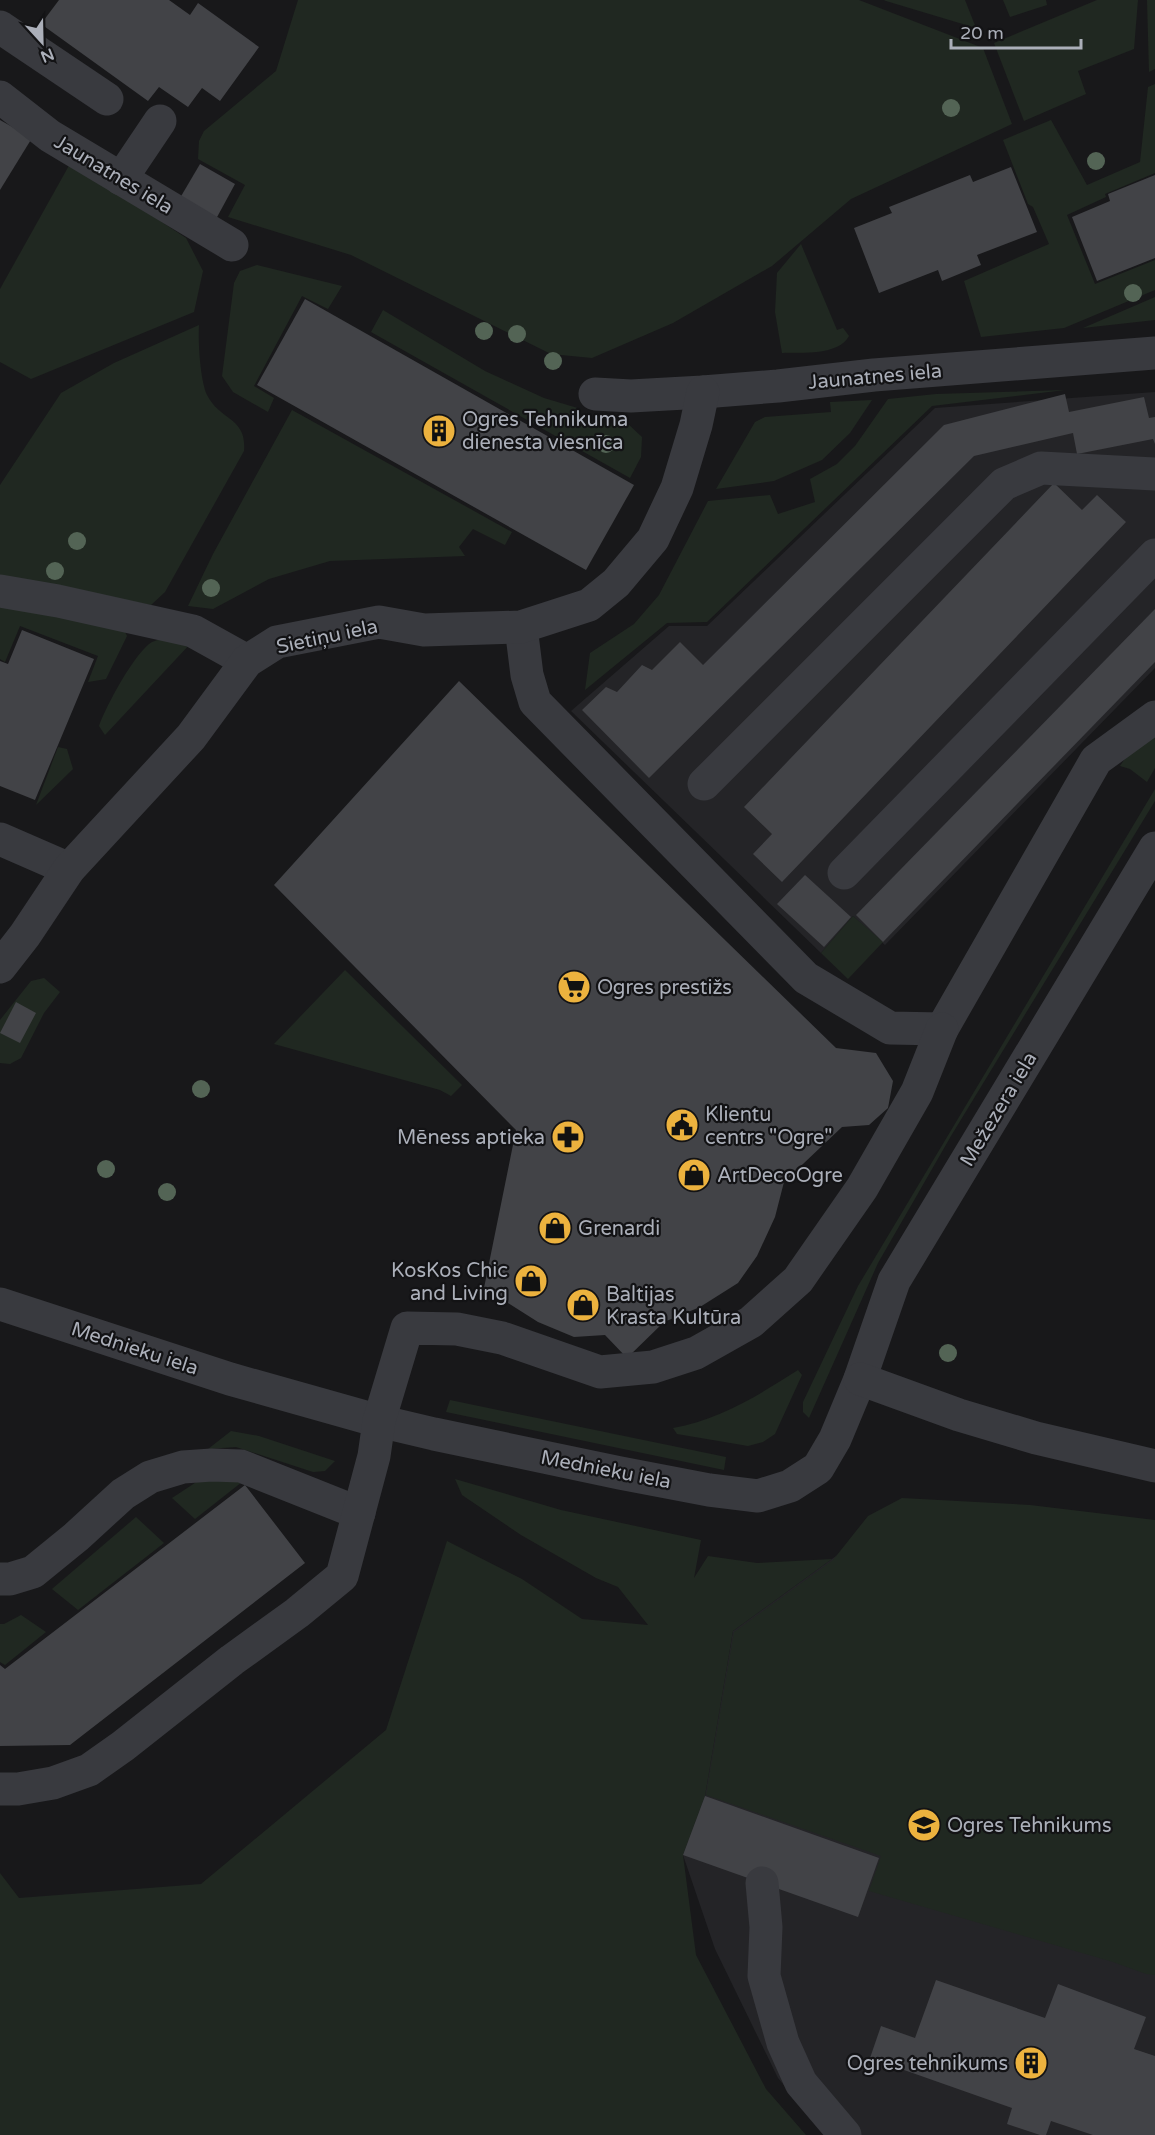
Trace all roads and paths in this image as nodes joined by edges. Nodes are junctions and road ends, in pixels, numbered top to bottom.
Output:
1 (0, 27) edge
2 (0, 97) edge
3 (107, 99) dead end
4 (160, 121) dead end
5 (122, 178) junction
6 (232, 245) dead end
7 (1155, 353) edge
8 (703, 392) junction
9 (596, 394) dead end
10 (1155, 474) edge
11 (1155, 555) edge
12 (0, 591) edge
13 (521, 627) junction
14 (247, 661) junction
15 (1155, 717) edge
16 (704, 784) dead end
17 (0, 839) edge
18 (1155, 848) edge
19 (69, 869) junction
20 (844, 873) dead end
21 (0, 967) edge
22 (942, 1029) junction
23 (0, 1304) edge
24 (860, 1379) junction
25 (379, 1421) junction
26 (1155, 1466) edge
27 (359, 1513) junction
28 (0, 1579) edge
29 (0, 1789) edge
30 (762, 1883) dead end
31 (845, 2135) edge

1 - 3 street
2 - 5 street, Jaunatnes iela
4 - 5 street
5 - 6 street, Jaunatnes iela
7 - 8 street, Jaunatnes iela
8 - 9 street, Jaunatnes iela
8 - 13 street, Sietiņu iela
10 - 16 street
11 - 20 street
12 - 14 street
13 - 14 street, Sietiņu iela
13 - 22 street
14 - 19 street, Sietiņu iela
15 - 22 street
17 - 19 street
18 - 24 street, Mežezera iela
19 - 21 street, Sietiņu iela
22 - 25 street
23 - 25 street, Mednieku iela
24 - 25 street, Mednieku iela
24 - 26 street
25 - 27 street
27 - 28 street
27 - 29 street
30 - 31 street

